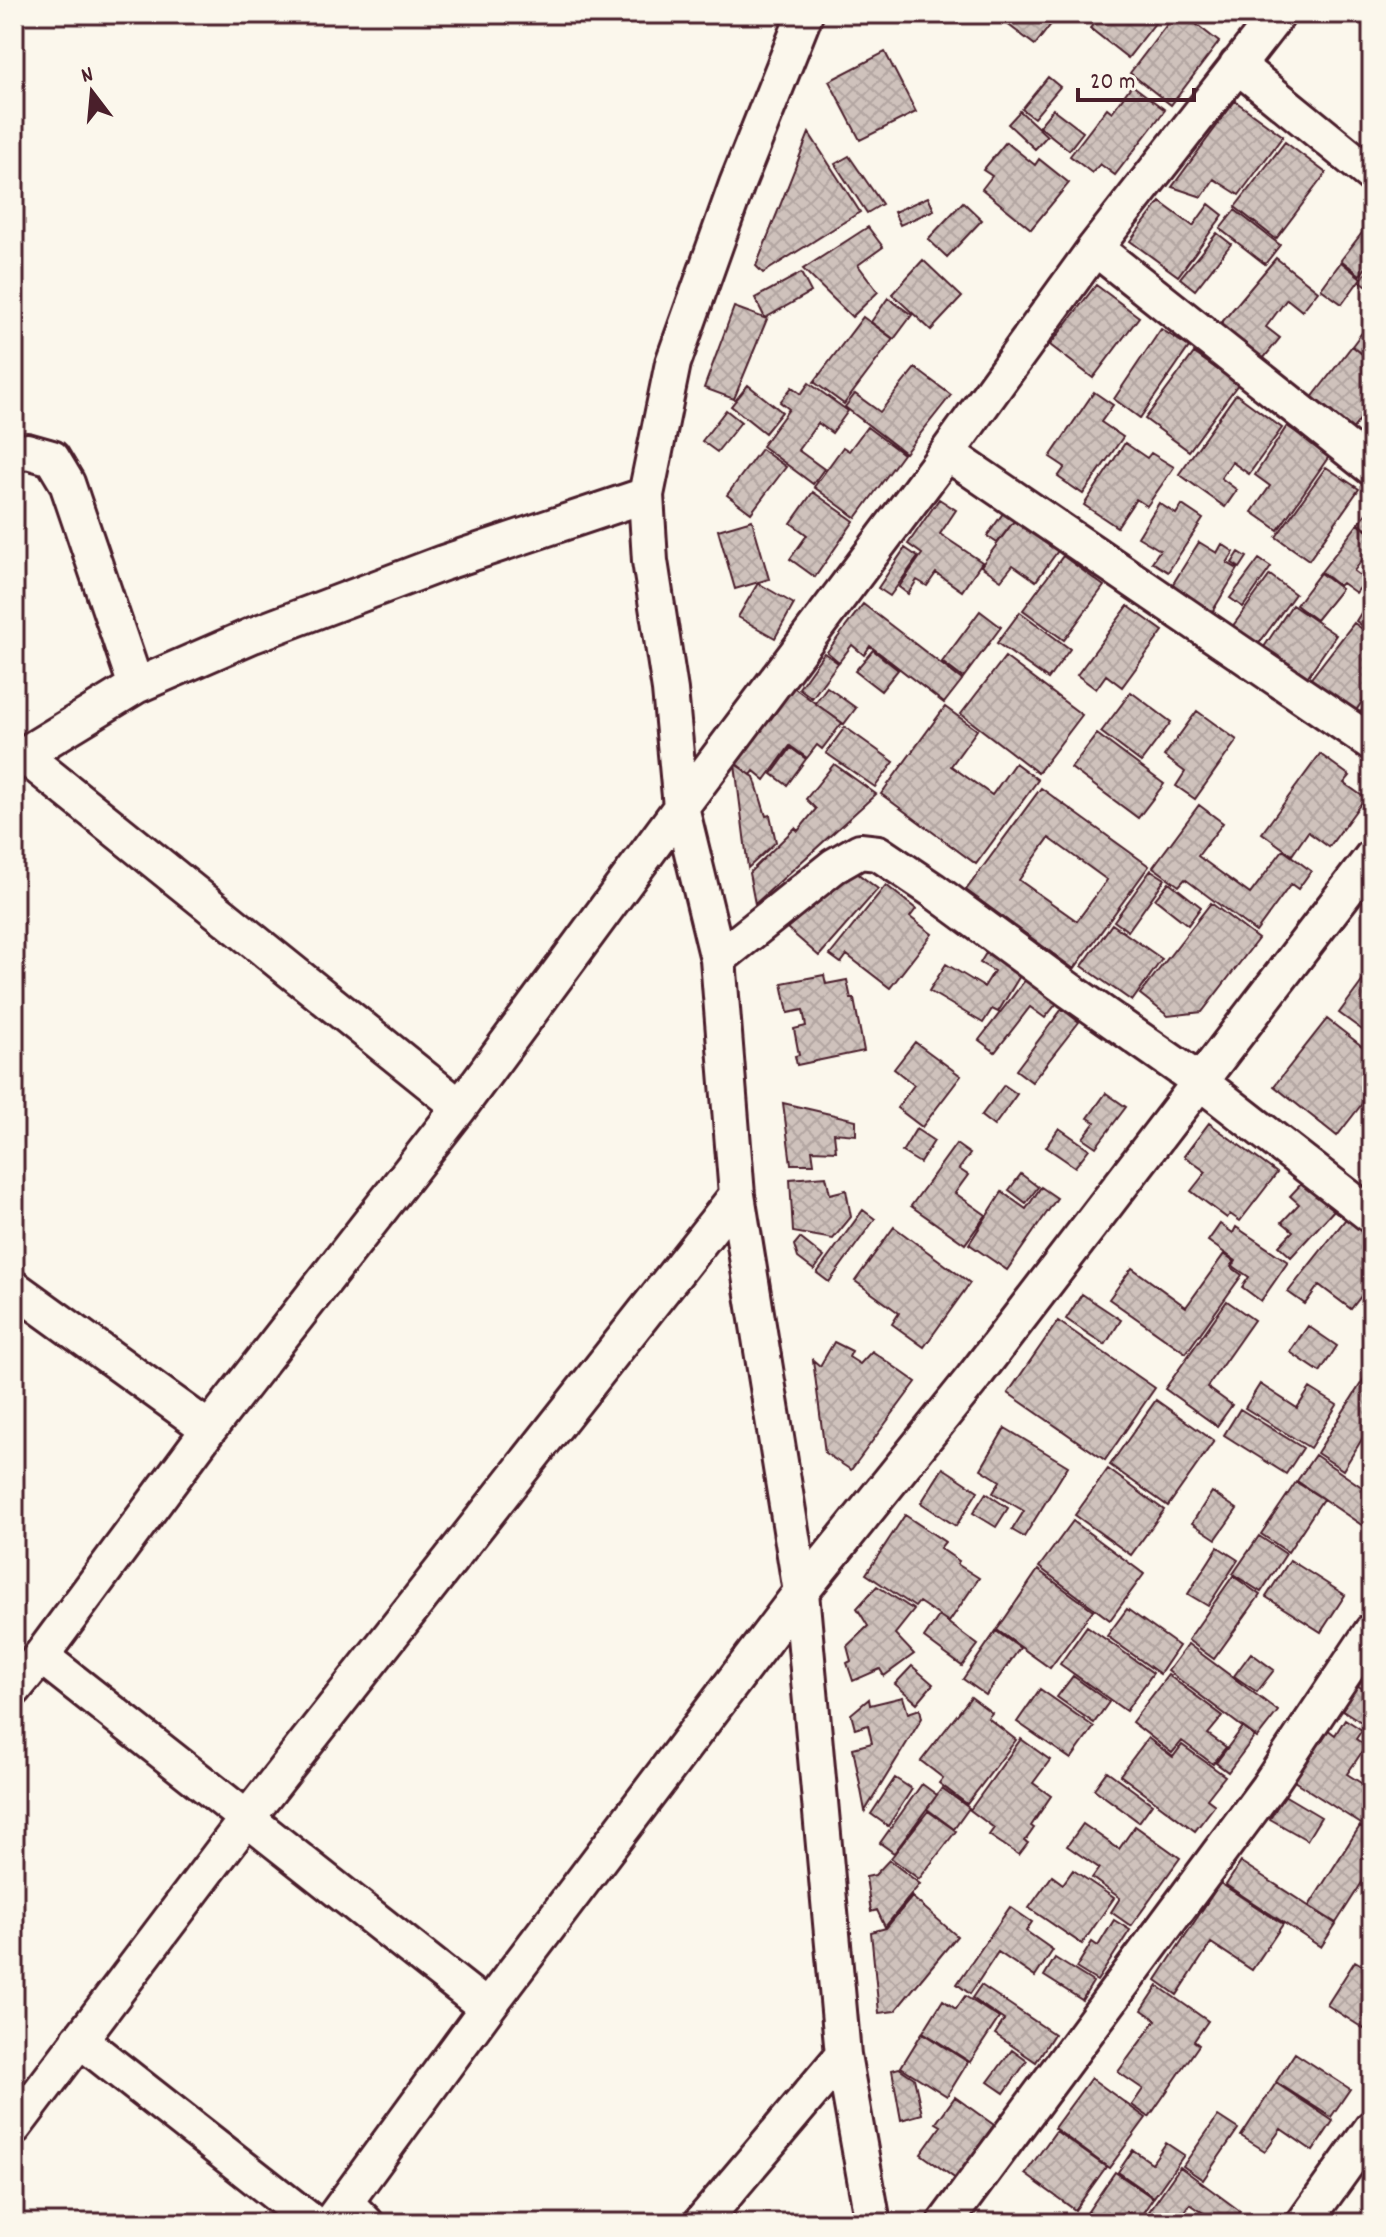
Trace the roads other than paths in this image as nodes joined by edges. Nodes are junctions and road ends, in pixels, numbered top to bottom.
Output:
1 (805, 14) edge
2 (1278, 14) edge
3 (1237, 65) junction
4 (1372, 175) edge
5 (1095, 248) junction
6 (947, 453) junction
7 (14, 454) edge
8 (1372, 468) edge
9 (646, 495) junction
10 (136, 686) junction
11 (1372, 743) edge
12 (18, 759) edge
13 (681, 807) junction
14 (1372, 857) edge
15 (718, 959) junction
16 (1199, 1081) junction
17 (460, 1107) junction
18 (737, 1195) junction
19 (1372, 1216) edge
20 (14, 1288) edge
21 (209, 1429) junction
22 (801, 1592) junction
23 (1372, 1631) edge
24 (41, 1656) junction
25 (14, 1689) edge
26 (248, 1817) junction
27 (487, 2008) junction
28 (79, 2039) junction
29 (843, 2055) junction
30 (14, 2127) edge
31 (1372, 2128) edge
32 (347, 2216) edge
33 (313, 2223) edge
34 (701, 2223) edge
35 (873, 2223) edge
36 (945, 2223) edge
37 (1304, 2223) edge

1 - 9 street
2 - 3 street
3 - 4 street
3 - 5 street
5 - 6 street
5 - 8 street
6 - 11 street
6 - 13 street
7 - 10 street
9 - 10 street
9 - 13 street
10 - 12 street
12 - 17 street
13 - 15 street
13 - 17 street
14 - 16 street
15 - 16 street
15 - 18 street
16 - 19 street
16 - 22 street
17 - 21 street
18 - 22 street
18 - 26 street
20 - 21 street
21 - 24 street
22 - 27 street
22 - 29 street
23 - 36 street
24 - 25 street
24 - 26 street
26 - 27 street
26 - 28 street
27 - 32 street
28 - 30 street
28 - 33 street
29 - 34 street
29 - 35 street
31 - 37 street

